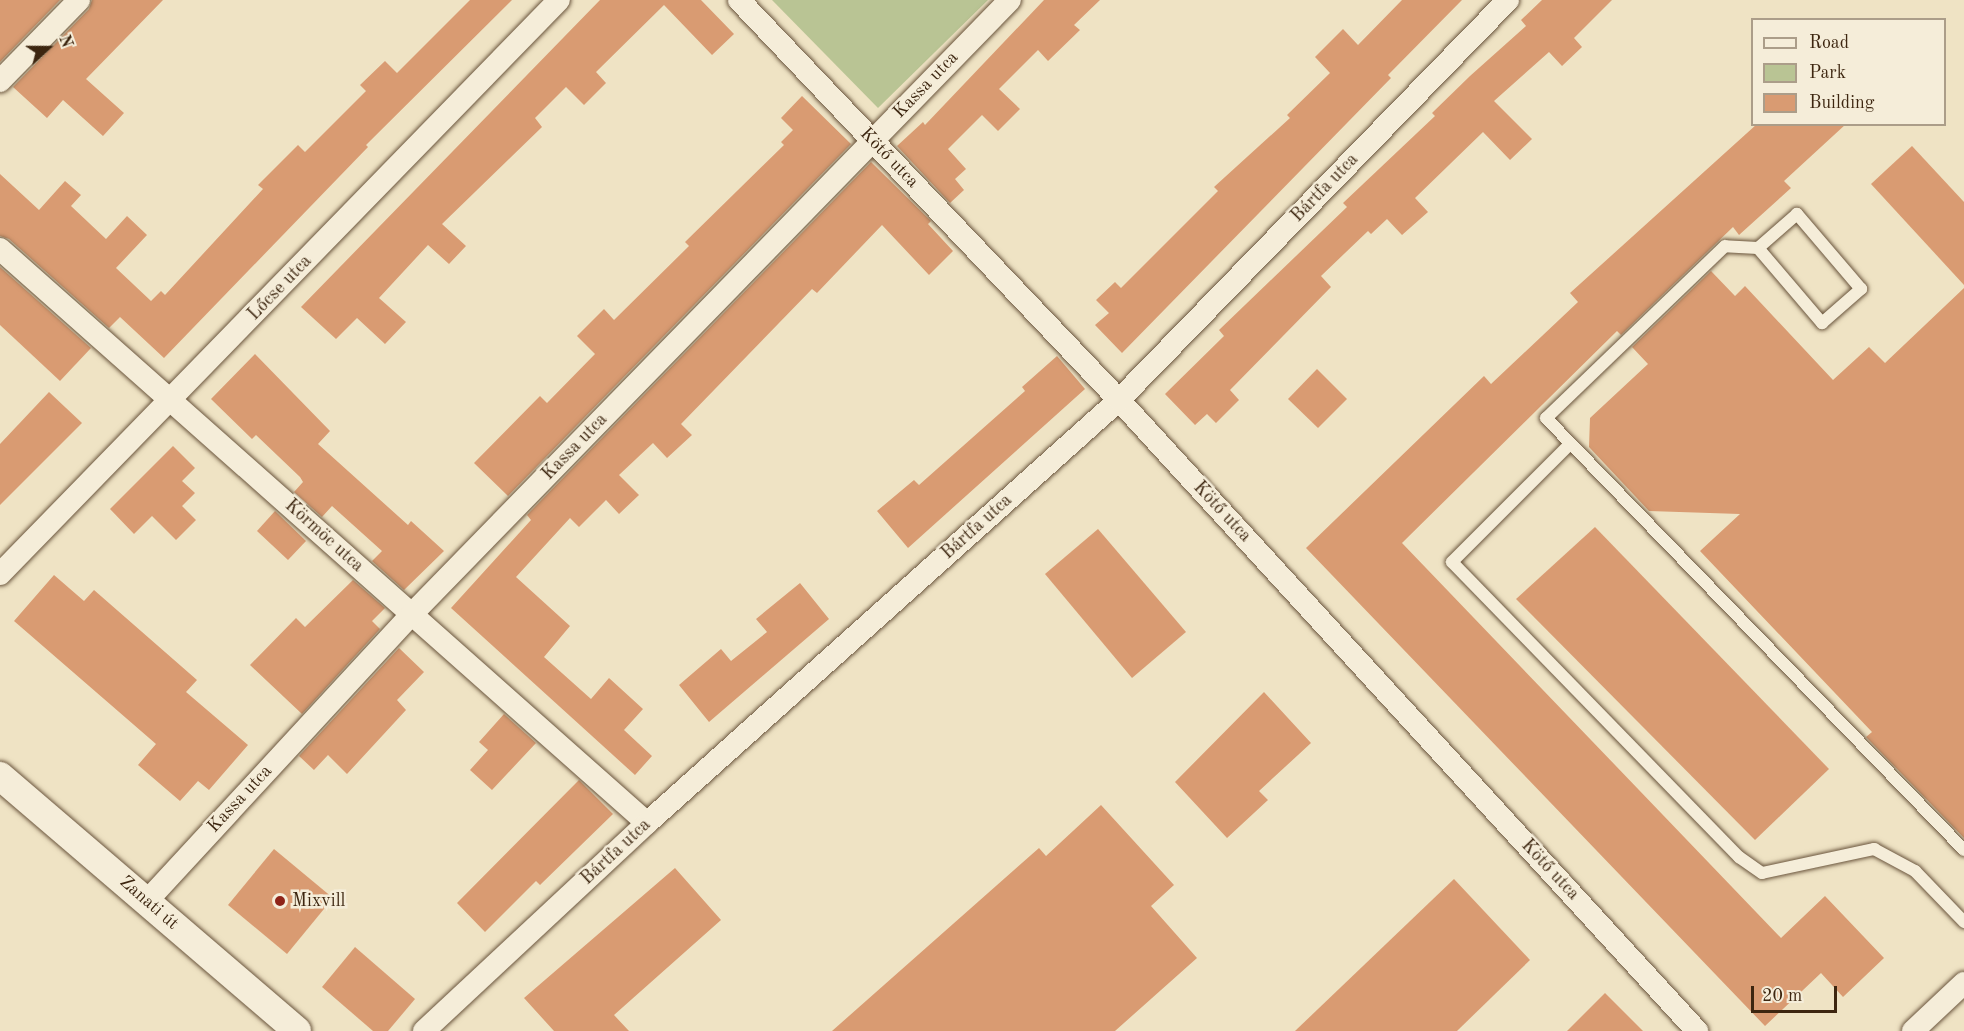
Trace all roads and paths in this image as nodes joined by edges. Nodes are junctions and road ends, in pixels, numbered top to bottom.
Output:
1 (79, 0) edge
2 (559, 0) edge
3 (738, 0) edge
4 (1010, 0) edge
5 (1508, 0) edge
6 (0, 81) edge
7 (872, 141) junction
8 (1758, 248) junction
9 (0, 249) edge
10 (171, 400) junction
11 (1119, 400) junction
12 (1570, 444) junction
13 (0, 574) edge
14 (412, 614) junction
15 (0, 776) edge
16 (647, 823) junction
17 (1964, 850) edge
18 (147, 901) junction
19 (1964, 922) edge
20 (1964, 983) edge
21 (297, 1031) edge
22 (424, 1031) edge
23 (1697, 1031) edge
24 (1913, 1031) edge

1 - 6 street
2 - 10 street, Lőcse utca
3 - 7 street, Kötő utca
4 - 7 street, Kassa utca
5 - 11 street, Bártfa utca
7 - 11 street, Kötő utca
7 - 14 street, Kassa utca
8 - 8 lane
8 - 12 lane
9 - 10 street, Körmöc utca
10 - 13 street, Lőcse utca
10 - 14 street, Körmöc utca
11 - 16 street, Bártfa utca
11 - 23 street, Kötő utca
12 - 17 lane
12 - 19 lane
14 - 16 street, Körmöc utca
14 - 18 street, Kassa utca
15 - 18 street, Zanati út
16 - 22 street, Bártfa utca
18 - 21 street, Zanati út
20 - 24 street

